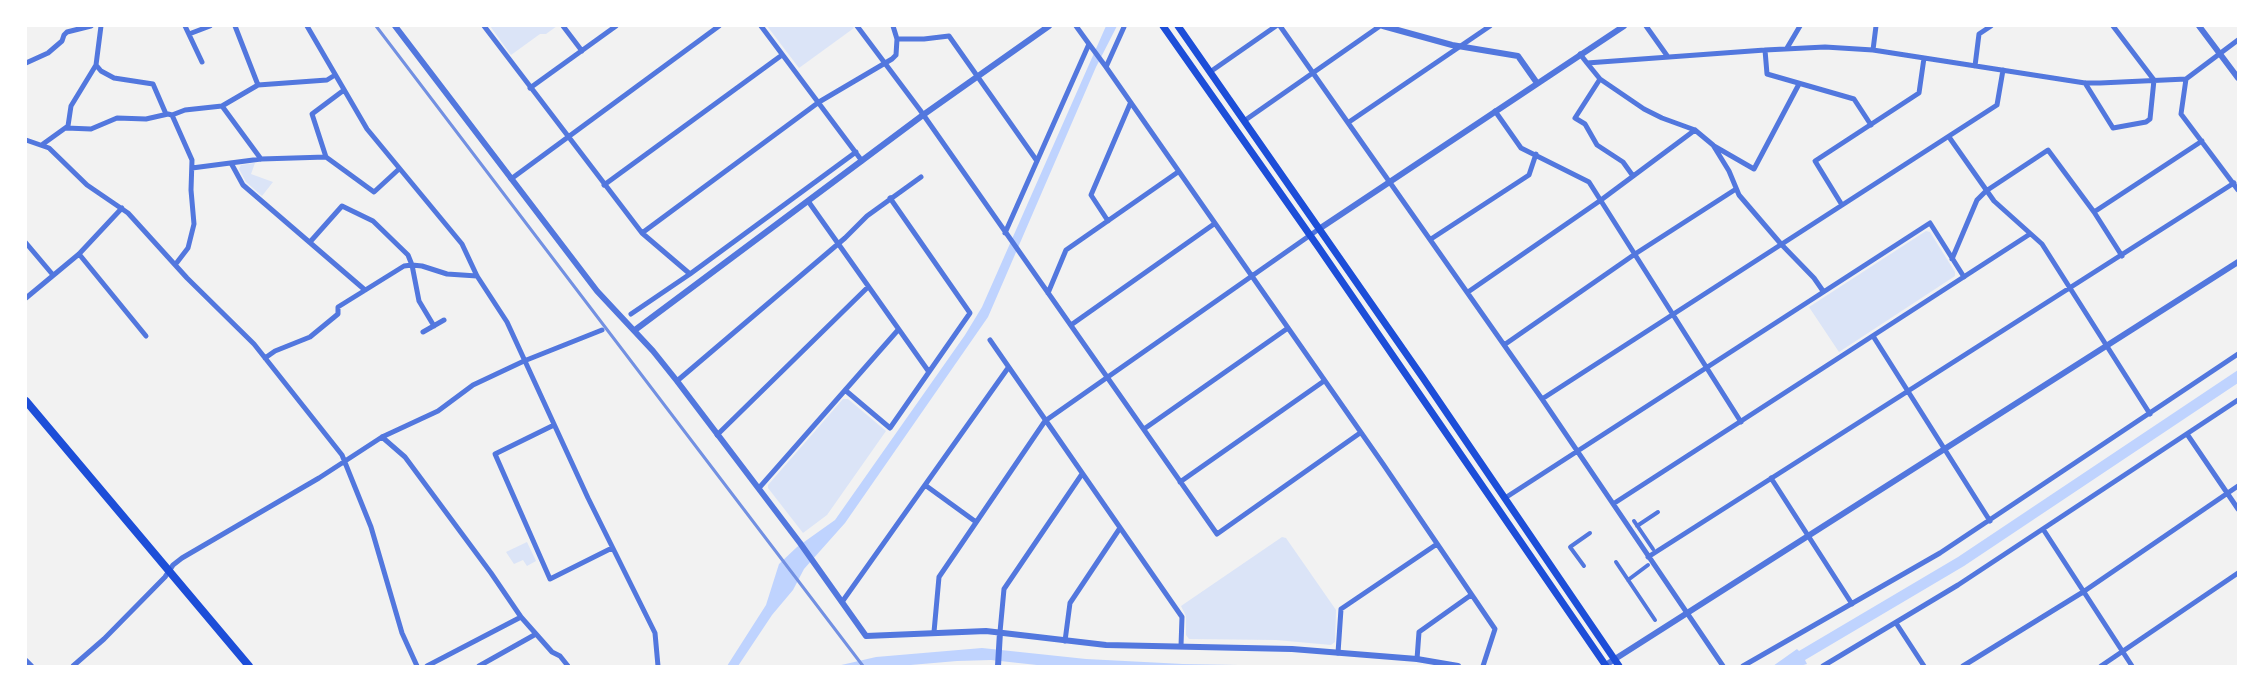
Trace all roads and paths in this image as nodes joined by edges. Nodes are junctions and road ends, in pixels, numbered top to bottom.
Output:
1 (91, 26) edge
2 (101, 26) edge
3 (185, 26) edge
4 (210, 26) edge
5 (236, 26) edge
6 (307, 26) edge
7 (395, 26) edge
8 (484, 26) edge
9 (564, 26) edge
10 (616, 26) edge
11 (719, 26) edge
12 (761, 26) edge
13 (857, 26) edge
14 (893, 26) edge
15 (1049, 26) edge
16 (1076, 26) edge
17 (1163, 26) edge
18 (1178, 26) edge
19 (1278, 26) edge
20 (1382, 26) edge
21 (1490, 26) edge
22 (1624, 26) edge
23 (1646, 26) edge
24 (1800, 26) edge
25 (1876, 26) edge
26 (1991, 26) edge
27 (2113, 26) edge
28 (2199, 26) edge
29 (1124, 27) dead end
30 (189, 34) junction
31 (897, 39) junction
32 (2238, 40) edge
33 (1089, 44) junction
34 (1460, 46) junction
35 (1787, 48) junction
36 (1765, 50) junction
37 (1873, 50) junction
38 (582, 51) junction
39 (782, 54) junction
40 (1580, 54) junction
41 (2220, 54) junction
42 (1668, 57) junction
43 (1924, 58) junction
44 (202, 62) dead end
45 (26, 63) edge
46 (886, 63) junction
47 (1587, 63) junction
48 (96, 65) junction
49 (1975, 66) junction
50 (1106, 67) junction
51 (2003, 70) junction
52 (1209, 72) junction
53 (1314, 73) junction
54 (335, 75) junction
55 (978, 76) junction
56 (2238, 78) edge
57 (1599, 79) junction
58 (2186, 79) junction
59 (2154, 80) junction
60 (1537, 83) junction
61 (2085, 83) junction
62 (1799, 84) junction
63 (258, 85) junction
64 (530, 88) junction
65 (344, 90) junction
66 (819, 102) junction
67 (1131, 104) junction
68 (222, 106) junction
69 (1495, 111) junction
70 (169, 115) junction
71 (923, 115) junction
72 (1244, 121) junction
73 (1349, 122) junction
74 (1871, 125) junction
75 (66, 128) junction
76 (1695, 130) junction
77 (567, 136) junction
78 (1949, 137) junction
79 (26, 140) edge
80 (2202, 141) junction
81 (43, 144) junction
82 (1713, 145) junction
83 (856, 152) junction
84 (1536, 154) junction
85 (326, 157) junction
86 (261, 159) junction
87 (862, 160) junction
88 (1037, 160) junction
89 (231, 163) junction
90 (192, 168) junction
91 (399, 169) junction
92 (1178, 172) junction
93 (1633, 176) junction
94 (921, 177) dead end
95 (511, 179) junction
96 (1390, 181) junction
97 (2234, 183) junction
98 (604, 185) junction
99 (1736, 189) junction
100 (2238, 190) edge
101 (1986, 191) junction
102 (890, 198) junction
103 (1600, 200) junction
104 (808, 201) junction
105 (1842, 205) junction
106 (122, 208) junction
107 (2094, 212) junction
108 (1108, 220) junction
109 (1214, 224) junction
110 (1318, 229) junction
111 (642, 233) junction
112 (1005, 233) junction
113 (2030, 234) junction
114 (1310, 235) junction
115 (1431, 239) junction
116 (310, 242) junction
117 (26, 243) edge
118 (839, 243) junction
119 (1780, 244) junction
120 (79, 254) junction
121 (1635, 254) junction
122 (2122, 256) junction
123 (1952, 259) junction
124 (2238, 262) edge
125 (175, 265) junction
126 (412, 265) junction
127 (690, 274) junction
128 (53, 275) junction
129 (1251, 275) junction
130 (477, 276) junction
131 (1964, 277) junction
132 (868, 286) junction
133 (2070, 288) junction
134 (365, 290) junction
135 (1823, 291) junction
136 (1468, 292) junction
137 (1048, 293) junction
138 (26, 298) edge
139 (631, 314) dead end
140 (1673, 314) junction
141 (444, 320) dead end
142 (1071, 325) junction
143 (434, 326) junction
144 (1287, 328) junction
145 (602, 330) dead end
146 (634, 330) junction
147 (898, 330) junction
148 (423, 332) dead end
149 (146, 336) dead end
150 (1873, 336) junction
151 (990, 340) dead end
152 (1504, 345) junction
153 (2106, 346) junction
154 (2238, 354) edge
155 (265, 358) junction
156 (524, 361) junction
157 (1706, 367) junction
158 (1008, 368) junction
159 (929, 372) junction
160 (1107, 377) junction
161 (677, 381) junction
162 (1324, 381) junction
163 (845, 390) junction
164 (1908, 391) junction
165 (1542, 399) junction
166 (2238, 400) edge
167 (26, 401) edge
168 (2150, 414) junction
169 (1045, 421) junction
170 (1741, 422) junction
171 (554, 425) junction
172 (1144, 429) junction
173 (1360, 433) junction
174 (2187, 434) junction
175 (717, 435) junction
176 (382, 437) junction
177 (1945, 449) junction
178 (1577, 451) junction
179 (344, 460) junction
180 (1082, 474) junction
181 (1771, 478) junction
182 (1180, 482) junction
183 (925, 485) junction
184 (2238, 486) edge
185 (759, 488) junction
186 (2228, 493) junction
187 (1505, 498) junction
188 (1613, 504) junction
189 (2238, 509) edge
190 (1658, 512) dead end
191 (1634, 521) dead end
192 (1990, 521) junction
193 (976, 522) junction
194 (1637, 526) junction
195 (1120, 528) junction
196 (2043, 529) junction
197 (1590, 533) dead end
198 (1808, 535) junction
199 (1437, 544) junction
200 (612, 548) junction
201 (1653, 549) dead end
202 (1648, 557) junction
203 (1616, 562) dead end
204 (1584, 566) dead end
205 (1648, 566) dead end
206 (169, 570) junction
207 (2238, 573) edge
208 (1628, 580) junction
209 (2083, 592) junction
210 (1471, 595) junction
211 (842, 602) junction
212 (1852, 604) junction
213 (1686, 613) junction
214 (521, 617) junction
215 (1655, 620) dead end
216 (1896, 622) junction
217 (934, 632) junction
218 (1000, 632) junction
219 (536, 634) junction
220 (1065, 641) junction
221 (1181, 646) junction
222 (1338, 653) junction
223 (2123, 653) junction
224 (1416, 659) junction
225 (1614, 659) junction
226 (26, 661) edge
227 (31, 666) edge
228 (73, 666) edge
229 (249, 666) edge
230 (417, 666) edge
231 (427, 666) edge
232 (478, 666) edge
233 (568, 666) edge
234 (658, 666) edge
235 (998, 666) edge
236 (1458, 666) edge
237 (1483, 666) edge
238 (1605, 666) edge
239 (1619, 666) edge
240 (1723, 666) edge
241 (1743, 666) edge
242 (1823, 666) edge
243 (1924, 666) edge
244 (1964, 666) edge
245 (2100, 666) edge
246 (2132, 666) edge

1 - 45 street
2 - 48 street
3 - 30 street
4 - 30 street
5 - 63 street
6 - 54 street
7 - 95 street
8 - 64 street
9 - 38 street
10 - 38 street
11 - 77 street
12 - 39 street
13 - 46 street
14 - 31 street
15 - 55 street
16 - 33 street
17 - 114 main road
18 - 52 main road
19 - 52 street
19 - 53 street
20 - 34 street
20 - 53 street
21 - 34 street
22 - 40 street
23 - 42 street
24 - 35 street
25 - 37 street
26 - 49 street
27 - 59 street
28 - 41 street
29 - 50 street
30 - 44 street
31 - 46 street
31 - 55 street
32 - 41 street
33 - 50 street
33 - 88 street
34 - 60 street
34 - 73 street
35 - 36 street
35 - 37 street
36 - 42 street
36 - 62 street
37 - 43 street
38 - 64 street
39 - 66 street
39 - 98 street
40 - 47 street
40 - 60 street
41 - 56 street
41 - 58 street
42 - 47 street
43 - 49 street
43 - 74 street
46 - 66 street
46 - 71 street
47 - 57 street
48 - 70 street
48 - 75 street
49 - 51 street
50 - 67 street
51 - 61 street
51 - 78 street
52 - 72 main road
53 - 72 street
53 - 73 street
54 - 63 street
54 - 65 street
55 - 71 street
55 - 88 street
57 - 76 street
57 - 93 street
58 - 59 street
58 - 80 street
59 - 61 street
59 - 61 street
60 - 69 street
62 - 74 street
62 - 82 street
63 - 68 street
64 - 77 street
65 - 85 street
65 - 91 street
66 - 83 street
66 - 111 street
67 - 92 street
67 - 108 street
68 - 70 street
68 - 86 street
69 - 84 street
69 - 96 street
70 - 75 street
70 - 90 street
71 - 87 street
71 - 112 street
72 - 110 main road
73 - 96 street
74 - 105 street
75 - 81 street
76 - 82 street
76 - 93 street
77 - 95 street
77 - 98 street
78 - 101 street
78 - 105 street
79 - 81 street
80 - 97 street
80 - 107 street
81 - 106 street
82 - 99 street
83 - 87 street
83 - 127 street
84 - 103 street
84 - 115 street
85 - 86 street
85 - 91 street
86 - 89 street
87 - 104 street
88 - 112 street
89 - 90 street
89 - 116 street
90 - 125 street
91 - 130 street
92 - 108 street
92 - 109 street
93 - 103 street
94 - 102 street
95 - 146 street
96 - 110 street
96 - 115 street
97 - 100 street
97 - 122 street
98 - 111 street
99 - 119 street
99 - 121 street
101 - 107 street
101 - 113 street
101 - 123 street
102 - 118 street
102 - 159 street
103 - 121 street
103 - 136 street
104 - 118 street
104 - 146 street
105 - 119 street
106 - 120 street
106 - 125 street
107 - 122 street
108 - 137 street
109 - 129 street
109 - 142 street
110 - 114 street
110 - 187 main road
111 - 127 street
112 - 137 street
113 - 131 street
113 - 133 street
114 - 129 street
114 - 238 main road
115 - 136 street
116 - 126 street
116 - 134 street
117 - 128 street
118 - 132 street
118 - 161 street
119 - 135 street
119 - 140 street
120 - 128 street
120 - 149 street
121 - 140 street
121 - 152 street
122 - 133 street
123 - 131 street
123 - 135 street
124 - 153 street
125 - 155 street
126 - 130 street
126 - 134 street
126 - 143 street
127 - 139 street
128 - 138 street
129 - 144 street
129 - 160 street
130 - 156 street
131 - 150 street
132 - 147 street
132 - 175 street
133 - 153 street
133 - 164 street
134 - 155 street
135 - 157 street
136 - 152 street
137 - 142 street
140 - 157 street
140 - 165 street
141 - 143 street
142 - 160 street
143 - 148 street
144 - 162 street
144 - 172 street
145 - 156 street
146 - 161 street
147 - 159 street
147 - 163 street
150 - 164 street
150 - 170 street
151 - 158 street
152 - 165 street
153 - 168 street
153 - 177 street
154 - 168 street
155 - 179 street
156 - 171 street
156 - 176 street
157 - 170 street
157 - 178 street
158 - 169 street
158 - 183 street
159 - 163 street
160 - 169 street
160 - 172 street
161 - 175 street
162 - 173 street
162 - 182 street
163 - 185 street
164 - 177 street
164 - 181 street
165 - 178 street
166 - 174 street
167 - 206 highway
168 - 192 street
169 - 180 street
169 - 193 street
170 - 188 street
171 - 200 street
171 - 200 street
172 - 182 street
173 - 182 street
173 - 199 street
174 - 186 street
174 - 196 street
175 - 185 street
176 - 179 street
176 - 214 street
177 - 192 street
177 - 198 street
178 - 187 street
178 - 188 street
179 - 206 street
179 - 230 street
180 - 195 street
180 - 218 street
181 - 198 street
181 - 202 street
183 - 193 street
183 - 211 street
184 - 186 street
185 - 211 street
186 - 189 street
186 - 209 street
187 - 225 main road
188 - 202 street
190 - 194 street
191 - 194 street
192 - 212 street
193 - 217 street
194 - 201 street
195 - 220 street
195 - 221 street
196 - 209 street
196 - 216 street
197 - 204 street
198 - 212 street
198 - 213 street
199 - 210 street
199 - 222 street
200 - 234 street
202 - 213 street
203 - 208 street
205 - 208 street
206 - 228 street
206 - 229 highway
207 - 223 street
208 - 215 street
209 - 223 street
209 - 244 street
210 - 224 street
210 - 237 street
211 - 217 street
212 - 241 street
213 - 225 street
213 - 240 street
214 - 219 street
214 - 231 street
216 - 242 street
216 - 243 street
217 - 218 street
218 - 220 street
218 - 235 street
219 - 232 street
219 - 233 street
220 - 221 street
221 - 222 street
222 - 224 street
223 - 245 street
223 - 246 street
224 - 236 street
225 - 238 street
225 - 239 main road
226 - 227 street

